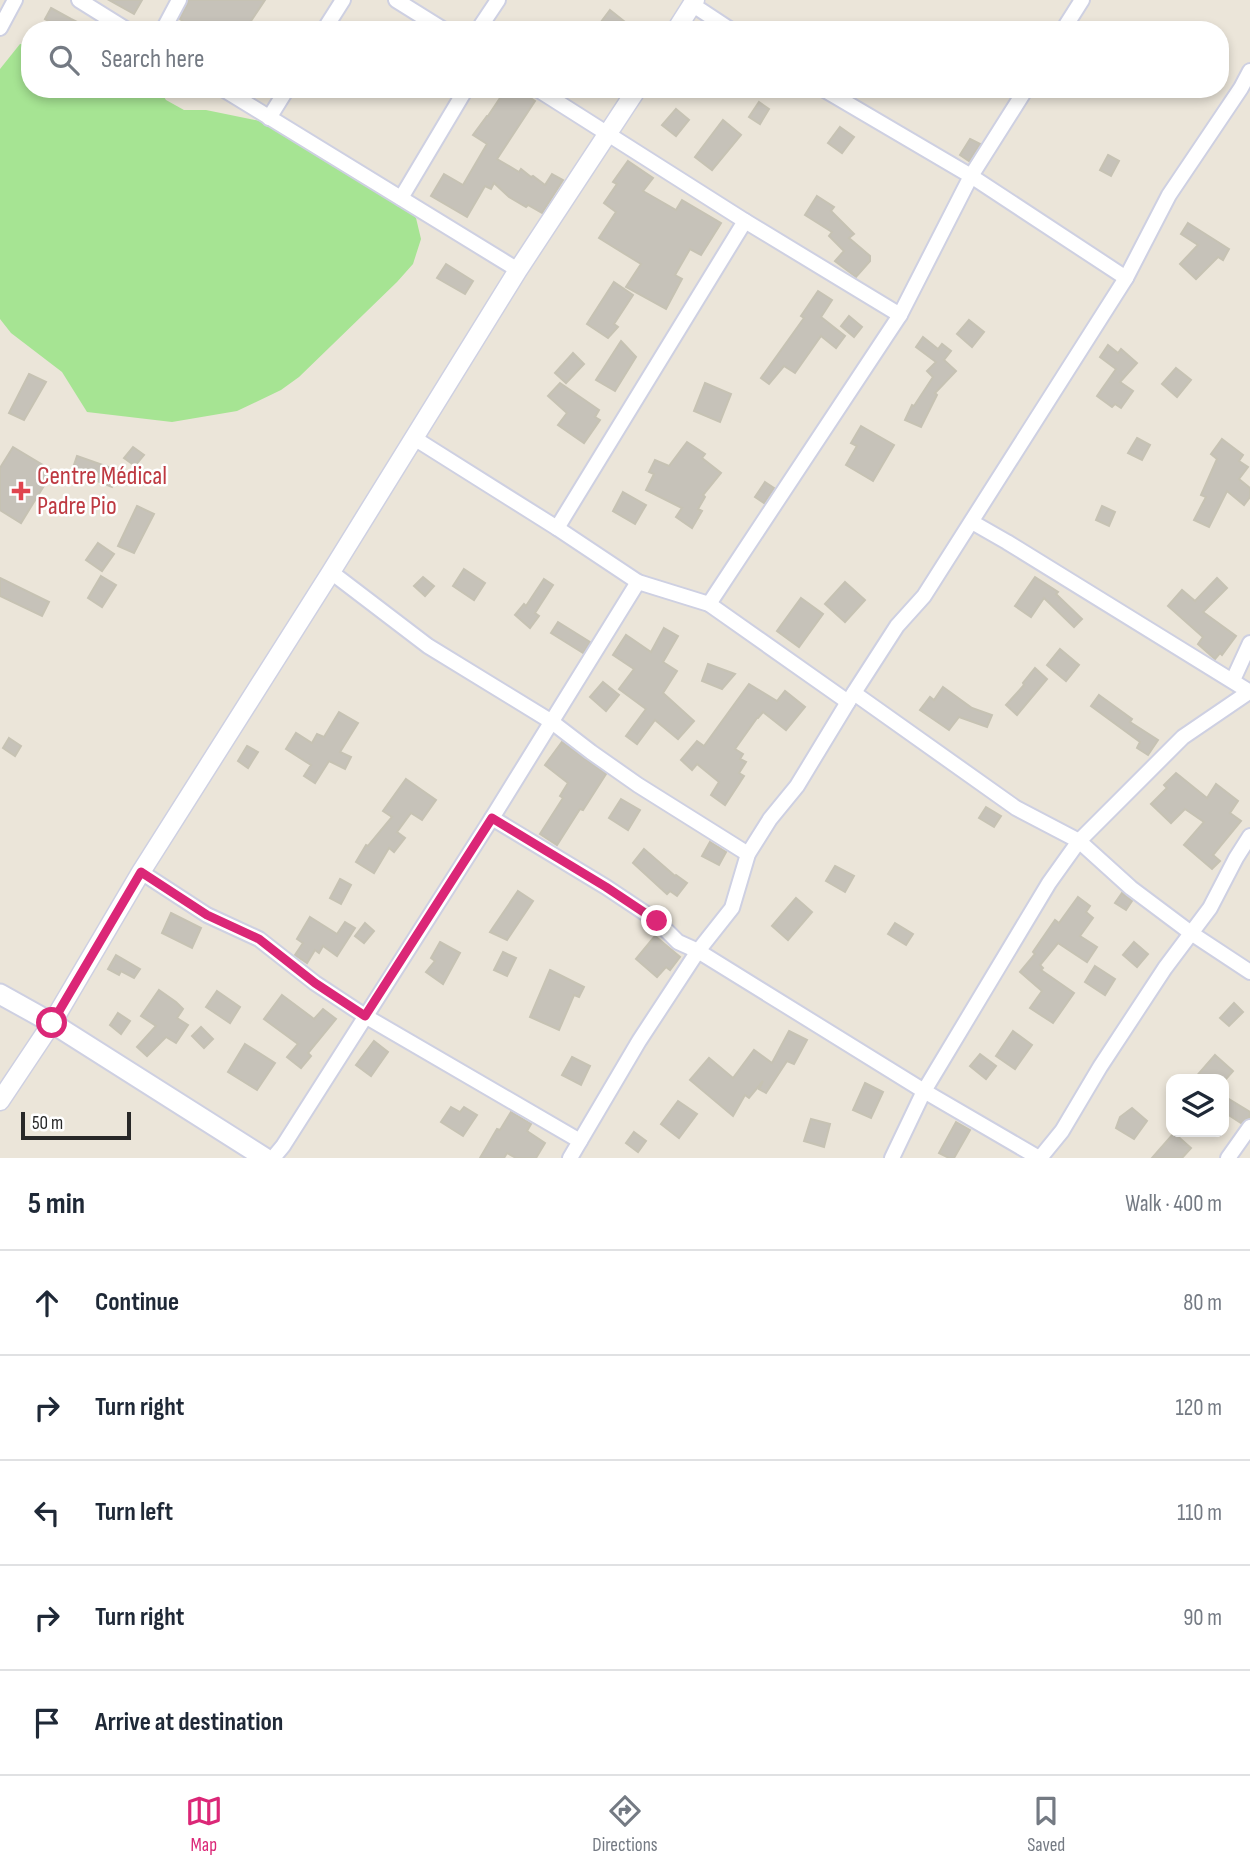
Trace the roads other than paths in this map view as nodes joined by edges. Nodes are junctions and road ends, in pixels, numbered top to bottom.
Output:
1 (15, 0) edge
2 (79, 0) edge
3 (179, 0) edge
4 (343, 0) edge
5 (396, 0) edge
6 (498, 0) edge
7 (1082, 0) edge
8 (694, 2) edge
9 (113, 21) edge
10 (168, 21) edge
11 (330, 21) edge
12 (430, 21) edge
13 (484, 21) edge
14 (682, 21) edge
15 (719, 21) edge
16 (1069, 21) edge
17 (0, 28) edge
18 (1250, 71) edge
19 (237, 98) edge
20 (281, 98) edge
21 (461, 98) edge
22 (551, 98) edge
23 (632, 98) edge
24 (838, 98) edge
25 (1020, 98) edge
26 (269, 118) junction
27 (608, 135) junction
28 (971, 176) junction
29 (401, 198) junction
30 (745, 221) junction
31 (518, 270) junction
32 (1126, 278) junction
33 (900, 315) junction
34 (414, 438) junction
35 (972, 522) junction
36 (557, 528) junction
37 (331, 572) junction
38 (638, 582) junction
39 (709, 604) junction
40 (1250, 643) edge
41 (1233, 680) junction
42 (1249, 692) edge
43 (851, 698) junction
44 (552, 722) junction
45 (492, 818) junction
46 (1250, 836) edge
47 (1079, 841) junction
48 (748, 854) junction
49 (141, 872) junction
50 (1191, 933) junction
51 (698, 951) junction
52 (1250, 972) edge
53 (0, 994) edge
54 (365, 1016) junction
55 (52, 1023) junction
56 (924, 1091) junction
57 (0, 1101) edge
58 (1250, 1127) edge
59 (580, 1141) junction
60 (265, 1158) edge
61 (273, 1158) edge
62 (570, 1158) edge
63 (892, 1158) edge
64 (1040, 1158) edge
65 (1228, 1158) edge

1 - 17 street
2 - 9 street
3 - 10 street
4 - 11 street
5 - 12 street
6 - 13 street
7 - 16 street
8 - 14 street
8 - 15 street
18 - 32 street
19 - 26 street
20 - 26 street
21 - 29 street
22 - 27 street
23 - 27 street
24 - 28 street
25 - 28 street
26 - 29 street
27 - 30 street
27 - 31 street
28 - 32 street
28 - 33 street
29 - 31 street
30 - 33 street
30 - 36 street
31 - 34 street
32 - 35 street
33 - 39 street
34 - 36 street
34 - 37 street
35 - 41 street
35 - 43 street
36 - 38 street
37 - 44 street
37 - 49 street
38 - 39 street
38 - 44 street
39 - 43 street
40 - 41 street
41 - 42 street
42 - 47 street
43 - 47 street
43 - 48 street
44 - 45 street
44 - 48 street
45 - 51 street
45 - 54 street
46 - 50 street
47 - 50 street
47 - 56 street
48 - 51 street
49 - 54 street
49 - 55 street
50 - 52 street
50 - 64 street
51 - 56 street
51 - 59 street
53 - 55 main road
54 - 59 street
54 - 61 street
55 - 57 street
55 - 60 main road
56 - 63 street
56 - 64 street
58 - 65 street
59 - 62 street

